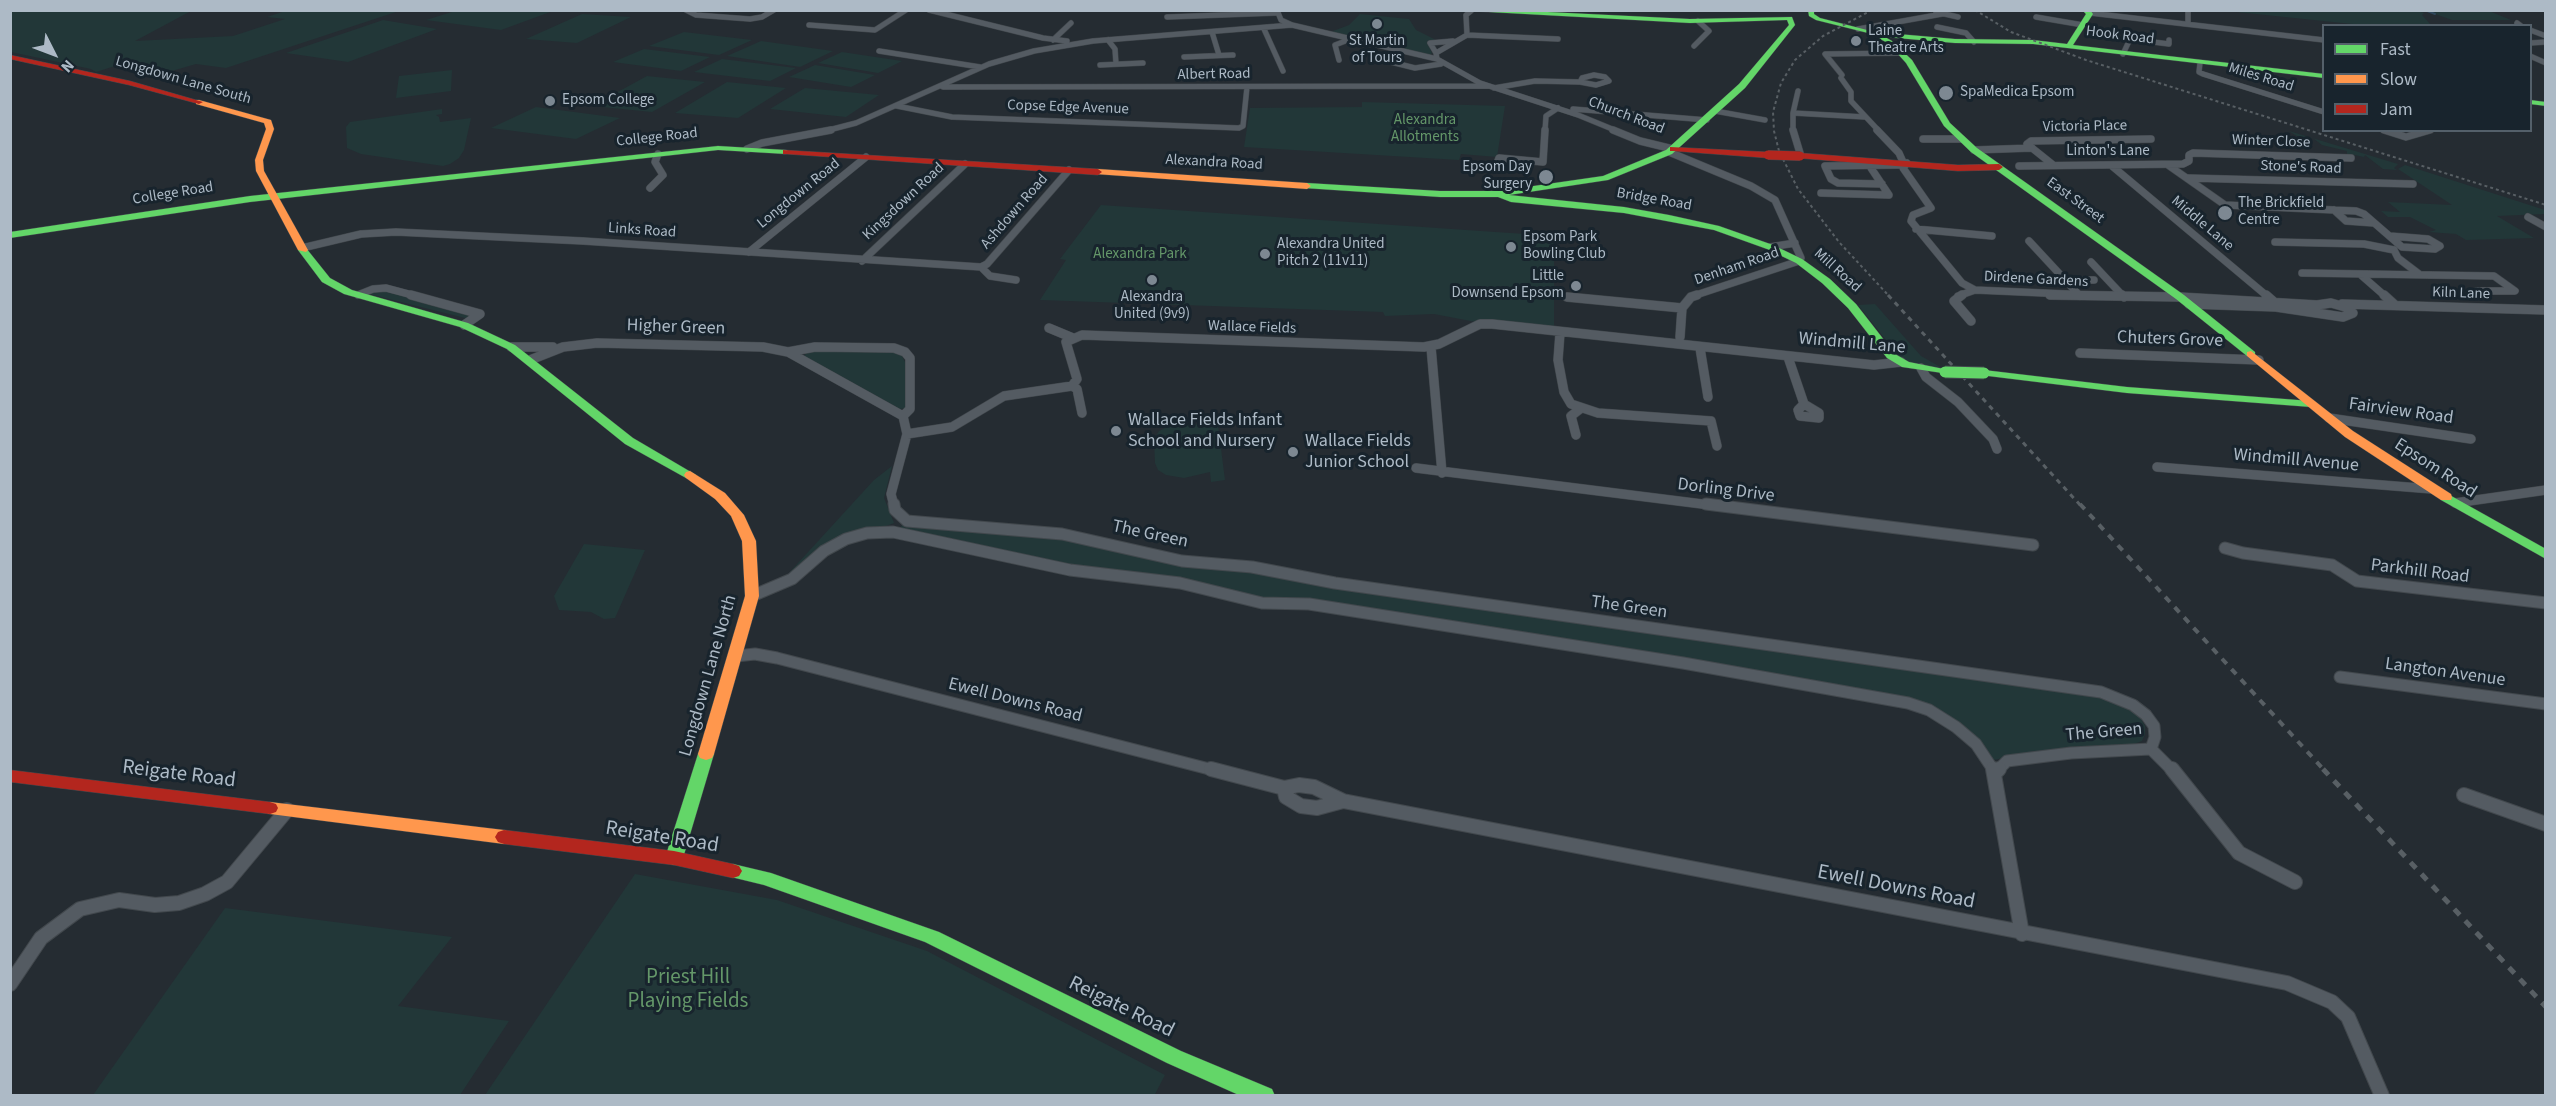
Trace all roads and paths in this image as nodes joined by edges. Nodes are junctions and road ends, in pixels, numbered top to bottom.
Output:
1 (686, 10) edge
2 (774, 10) edge
3 (906, 10) edge
4 (929, 10) edge
5 (1164, 10) edge
6 (1455, 10) edge
7 (1932, 10) edge
8 (2188, 10) edge
9 (1471, 11) edge
10 (1277, 12) edge
11 (1531, 12) edge
12 (1814, 13) edge
13 (1942, 14) junction
14 (2086, 16) edge
15 (1167, 17) junction
16 (1958, 17) dead end
17 (2036, 17) dead end
18 (1790, 18) junction
19 (1698, 21) junction
20 (1071, 23) dead end
21 (2188, 24) junction
22 (809, 25) dead end
23 (1292, 25) junction
24 (1937, 27) dead end
25 (1858, 28) junction
26 (1264, 29) junction
27 (1212, 32) junction
28 (1177, 34) junction
29 (1467, 35) junction
30 (1972, 35) junction
31 (1883, 37) junction
32 (1353, 38) junction
33 (1558, 39) dead end
34 (1053, 40) junction
35 (1108, 40) junction
36 (2169, 40) dead end
37 (2322, 40) edge
38 (1082, 42) junction
39 (1457, 42) junction
40 (1694, 46) dead end
41 (2069, 46) junction
42 (879, 51) dead end
43 (1902, 53) junction
44 (2123, 54) junction
45 (1219, 55) junction
46 (1233, 55) dead end
47 (10, 57) edge
48 (1184, 57) dead end
49 (2532, 57) edge
50 (1438, 59) junction
51 (1339, 60) dead end
52 (1391, 62) dead end
53 (1143, 63) dead end
54 (2200, 63) junction
55 (1100, 64) dead end
56 (1116, 64) junction
57 (2546, 64) edge
58 (981, 68) junction
59 (1283, 70) dead end
60 (2322, 76) edge
61 (1580, 82) dead end
62 (940, 87) junction
63 (1247, 87) junction
64 (1491, 87) junction
65 (1798, 92) dead end
66 (897, 106) junction
67 (1561, 109) junction
68 (2322, 111) edge
69 (1711, 115) junction
70 (1793, 115) junction
71 (1865, 117) junction
72 (1765, 120) dead end
73 (2390, 132) edge
74 (2423, 132) edge
75 (1923, 139) dead end
76 (1961, 139) junction
77 (2151, 139) dead end
78 (2032, 148) junction
79 (747, 149) junction
80 (1671, 150) junction
81 (1974, 150) junction
82 (2191, 153) joint
83 (658, 154) junction
84 (1800, 155) junction
85 (866, 157) junction
86 (2351, 158) dead end
87 (1905, 163) junction
88 (965, 164) junction
89 (2052, 164) junction
90 (1869, 165) junction
91 (2168, 165) junction
92 (1496, 166) dead end
93 (2019, 166) dead end
94 (2112, 166) junction
95 (1999, 167) junction
96 (1069, 170) junction
97 (2188, 178) junction
98 (1882, 184) junction
99 (2414, 184) dead end
100 (650, 188) dead end
101 (1821, 193) dead end
102 (1499, 194) junction
103 (275, 196) junction
104 (2334, 210) junction
105 (2528, 217) dead end
106 (2374, 223) junction
107 (2546, 227) edge
108 (1916, 229) junction
109 (10, 235) edge
110 (1992, 236) dead end
111 (2390, 236) junction
112 (2029, 241) dead end
113 (2275, 242) dead end
114 (1795, 243) junction
115 (1770, 247) junction
116 (302, 248) junction
117 (2398, 248) junction
118 (749, 252) junction
119 (862, 261) junction
120 (1798, 261) junction
121 (2091, 262) dead end
122 (981, 267) junction
123 (2302, 273) dead end
124 (2361, 275) junction
125 (2419, 275) junction
126 (1016, 280) dead end
127 (2065, 280) junction
128 (2094, 280) dead end
129 (1975, 290) junction
130 (2477, 291) dead end
131 (2080, 296) junction
132 (1567, 297) dead end
133 (2124, 297) junction
134 (2184, 301) junction
135 (2274, 302) junction
136 (2335, 304) junction
137 (2375, 305) junction
138 (2395, 305) junction
139 (1682, 308) junction
140 (2320, 309) junction
141 (2546, 310) edge
142 (2351, 311) junction
143 (2209, 312) junction
144 (1971, 321) dead end
145 (1049, 328) dead end
146 (1560, 333) junction
147 (1680, 337) dead end
148 (1073, 338) junction
149 (562, 346) junction
150 (1431, 346) junction
151 (511, 347) junction
152 (1700, 348) junction
153 (788, 352) junction
154 (2080, 352) dead end
155 (1788, 357) junction
156 (531, 360) junction
157 (2259, 360) junction
158 (1901, 362) junction
159 (1921, 368) junction
160 (1072, 386) junction
161 (1708, 397) dead end
162 (1804, 404) dead end
163 (2311, 404) junction
164 (1580, 409) junction
165 (1082, 413) dead end
166 (903, 416) junction
167 (2326, 417) junction
168 (907, 434) junction
169 (1576, 435) dead end
170 (2471, 439) dead end
171 (1717, 446) dead end
172 (1996, 449) dead end
173 (2157, 466) dead end
174 (1416, 468) dead end
175 (1442, 473) junction
176 (2432, 489) junction
177 (2546, 490) edge
178 (2455, 503) junction
179 (907, 521) junction
180 (886, 531) junction
181 (2033, 544) dead end
182 (2225, 548) dead end
183 (2546, 555) edge
184 (752, 596) junction
185 (2546, 603) edge
186 (736, 656) junction
187 (2340, 677) dead end
188 (2546, 704) edge
189 (2151, 749) junction
190 (1995, 773) junction
191 (10, 776) edge
192 (1284, 789) junction
193 (2464, 795) dead end
194 (1343, 801) junction
195 (287, 810) junction
196 (2546, 824) edge
197 (674, 858) junction
198 (2295, 882) dead end
199 (2022, 934) junction
200 (10, 984) edge
201 (1264, 1095) edge
202 (2382, 1095) edge

1 - 2 street
3 - 22 street
4 - 34 street
5 - 15 street
6 - 9 main road, East Street
7 - 13 street
8 - 21 street
9 - 11 main road, East Street
9 - 29 street
10 - 15 street
10 - 23 street
11 - 19 main road, East Street
12 - 18 main road, East Street
12 - 25 main road, East Street
13 - 16 street
13 - 25 street
14 - 17 street
14 - 21 street
14 - 41 main road
15 - 28 street
18 - 19 main road, East Street
18 - 69 main road
19 - 40 street
20 - 34 street
21 - 37 street
23 - 26 street, College Road
23 - 32 street, Church Road
24 - 30 street
25 - 31 main road, East Street
26 - 27 street, College Road
26 - 59 street
27 - 28 street, College Road
27 - 45 street
28 - 35 street, College Road
29 - 33 street
29 - 39 street
30 - 31 main road, Hook Road
30 - 41 main road, Hook Road
31 - 43 main road, East Street
32 - 50 street, Church Road
32 - 51 street
34 - 38 street
35 - 38 street, College Road
35 - 56 street
36 - 44 street
38 - 58 street, College Road
39 - 50 street
39 - 50 street
41 - 44 main road, Hook Road
42 - 58 street
43 - 71 street
43 - 76 main road, East Street
44 - 54 main road, Hook Road
45 - 46 street
45 - 48 street
47 - 103 main road, Longdown Lane South
49 - 57 street
50 - 52 street
50 - 64 street, Church Road
53 - 56 street
54 - 60 main road, Hook Road
54 - 68 street, Miles Road
55 - 56 street
58 - 62 street, College Road
61 - 64 street
62 - 63 street, Albert Road
62 - 66 street, College Road
63 - 64 street, Albert Road
63 - 66 street, Copse Edge Avenue
64 - 67 street, Church Road
65 - 70 street
66 - 79 street, College Road
67 - 69 street
67 - 80 street, Church Road
67 - 92 street
69 - 72 street
69 - 80 main road
70 - 71 street
70 - 84 street
71 - 87 street
73 - 74 street
75 - 76 street
76 - 81 main road, East Street
77 - 78 street, Victoria Place
78 - 81 street, Victoria Place
78 - 89 street, Victoria Place
79 - 83 main road, College Road
79 - 85 main road, Alexandra Road
80 - 84 main road, Church Road, bridge
80 - 102 main road, Alexandra Road
80 - 114 street, Mill Road
81 - 95 main road, East Street
82 - 86 street, Winter Close
82 - 91 street, Linton's Lane
83 - 100 street
83 - 103 main road, College Road
84 - 87 main road, Church Road
85 - 88 main road, Alexandra Road
85 - 118 street, Longdown Road
87 - 90 street
87 - 95 main road, Church Road
87 - 108 street
88 - 96 main road, Alexandra Road
88 - 119 street, Kingsdown Road
89 - 93 street, Linton's Lane
89 - 94 street, Linton's Lane
90 - 98 street
90 - 98 street
91 - 94 street, Linton's Lane
91 - 97 street
94 - 135 street, Middle Lane
95 - 134 main road, East Street
96 - 102 main road, Alexandra Road
96 - 122 street, Ashdown Road
97 - 99 street, Stone's Road
97 - 104 street
98 - 101 street
102 - 115 main road, Bridge Road
103 - 109 main road, College Road
103 - 116 main road, Longdown Lane North
104 - 106 street
104 - 106 street
105 - 107 street
106 - 111 street
108 - 110 street
108 - 129 street, Dirdene Gardens
111 - 117 street
111 - 117 street
112 - 127 street
113 - 117 street
114 - 115 street
114 - 120 street, Mill Road
115 - 120 main road, Bridge Road
116 - 118 street, Links Road
116 - 151 main road, Longdown Lane North
117 - 125 street
118 - 119 street, Links Road
119 - 122 street, Links Road
120 - 139 street, Denham Road
120 - 158 main road, Mill Road
121 - 133 street
122 - 126 street, Ashdown Road
123 - 124 street
124 - 125 street
124 - 138 street
125 - 130 street
127 - 128 street
127 - 131 street
129 - 131 street, Dirdene Gardens
129 - 144 street
131 - 133 street, Dirdene Gardens
132 - 139 street
133 - 134 street, Dirdene Gardens
134 - 135 street, Kiln Lane
134 - 143 main road, East Street
135 - 140 street, Kiln Lane
136 - 137 street, Kiln Lane
136 - 140 street, Kiln Lane
136 - 142 street, Kiln Lane
137 - 138 street, Kiln Lane
137 - 142 street, Kiln Lane
138 - 141 street, Kiln Lane
139 - 147 street, Denham Road
140 - 142 street, Kiln Lane
140 - 143 street, Kiln Lane
143 - 157 main road, East Street
145 - 148 street, Wallace Fields
146 - 150 street, Windmill Lane
146 - 152 street, Windmill Lane
146 - 164 street
148 - 150 street, Wallace Fields
148 - 160 street
149 - 151 street, Higher Green
149 - 153 street, Higher Green
149 - 156 street, Higher Green
150 - 175 street
151 - 156 main road, Longdown Lane North
152 - 155 street, Windmill Lane
152 - 161 street
153 - 166 street, Higher Green
153 - 166 street, Higher Green
154 - 157 street, Chuters Grove
155 - 158 street, Windmill Lane
155 - 162 street
156 - 184 main road, Longdown Lane North
157 - 163 main road, East Street
158 - 159 main road, Windmill Lane
159 - 163 main road, Windmill Lane, bridge
159 - 172 street
160 - 165 street
160 - 168 street
163 - 167 main road, Epsom Road
164 - 169 street
164 - 171 street
166 - 168 street, Higher Green
167 - 170 street, Fairview Road
167 - 176 main road, Epsom Road
168 - 179 street
173 - 176 street, Windmill Avenue
174 - 175 street, Dorling Drive
175 - 181 street, Dorling Drive
176 - 178 main road, Epsom Road
177 - 178 street
178 - 183 main road, Epsom Road
179 - 180 street
179 - 189 street, The Green
180 - 184 street
180 - 190 street
182 - 185 street, Parkhill Road
184 - 186 main road, Longdown Lane North
186 - 192 street, Ewell Downs Road
186 - 197 main road, Longdown Lane North
187 - 188 street, Langton Avenue
189 - 190 street, The Green
189 - 198 street
190 - 199 street
191 - 195 main road, Reigate Road
192 - 194 street, Ewell Downs Road
192 - 194 street, Ewell Downs Road
193 - 196 street
194 - 199 street, Ewell Downs Road
195 - 197 main road, Reigate Road
195 - 200 street
197 - 201 main road, Reigate Road
199 - 202 street, Ewell Downs Road

